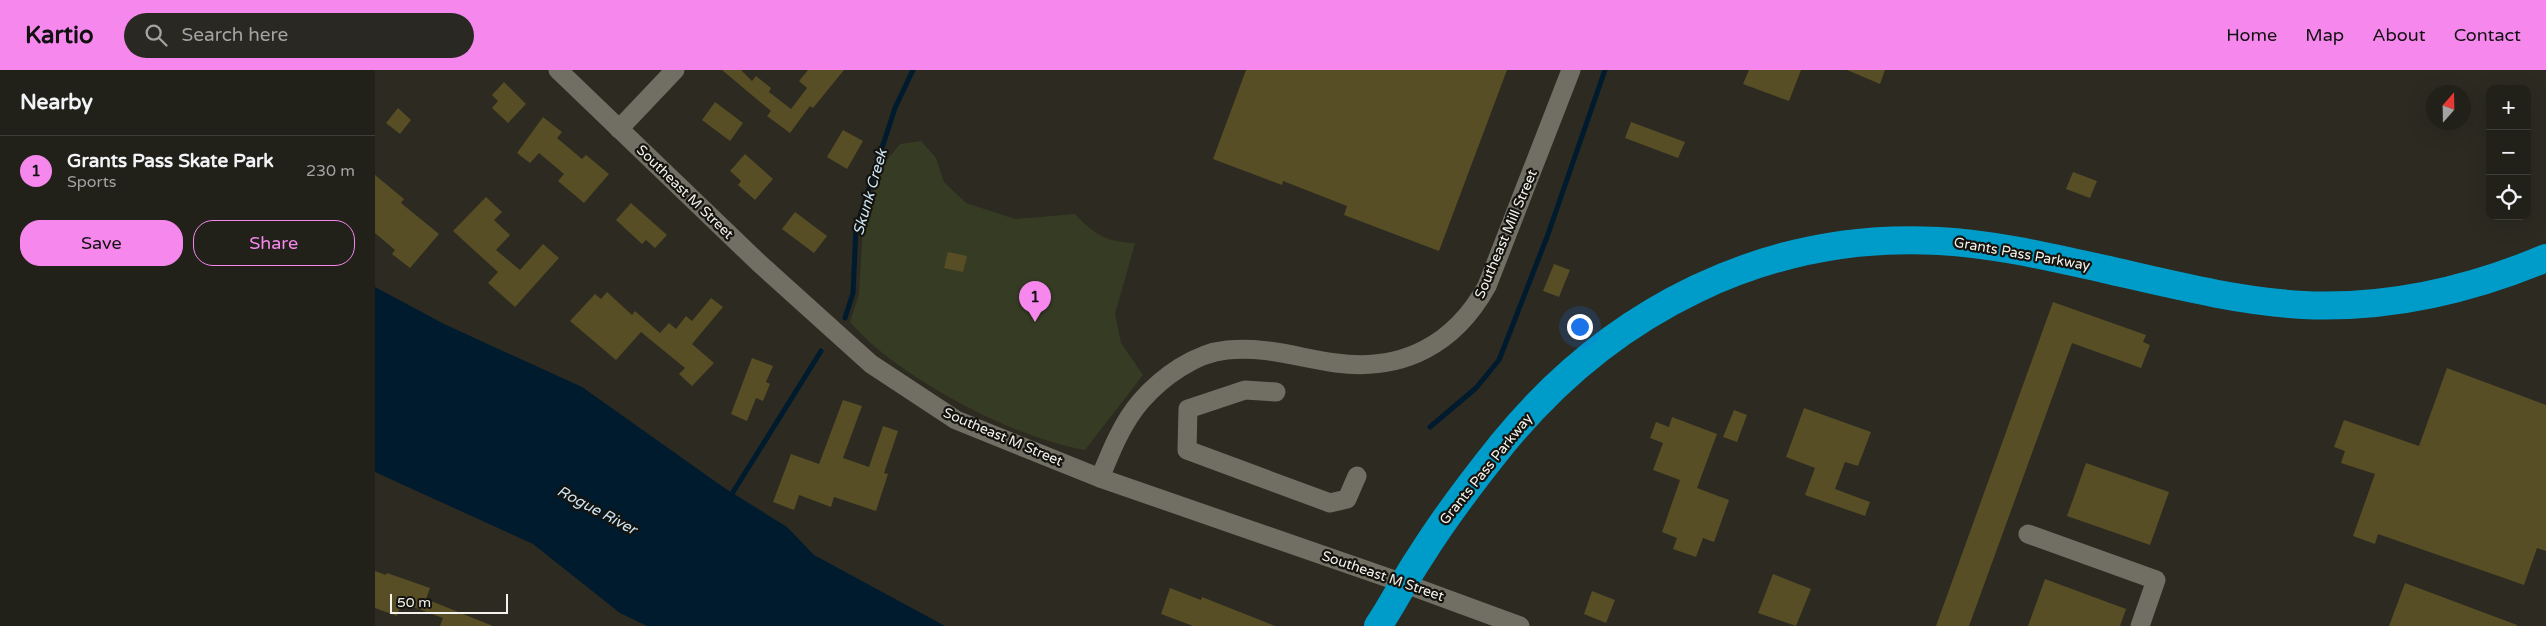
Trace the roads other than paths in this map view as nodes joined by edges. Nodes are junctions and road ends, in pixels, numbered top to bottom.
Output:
1 (558, 70) edge
2 (675, 70) edge
3 (1571, 70) edge
4 (619, 129) junction
5 (2546, 258) edge
6 (1276, 392) dead end
7 (1357, 476) dead end
8 (1101, 478) junction
9 (2028, 534) dead end
10 (1403, 583) junction
11 (1378, 626) edge
12 (1520, 626) edge
13 (2140, 626) edge

1 - 4 street, Southeast M Street
2 - 4 street
3 - 8 street, Southeast Mill Street
4 - 8 street, Southeast M Street
5 - 10 highway, Grants Pass Parkway
6 - 7 street
8 - 10 street, Southeast M Street
9 - 13 street
10 - 11 highway, Grants Pass Parkway
10 - 12 street, Southeast M Street

